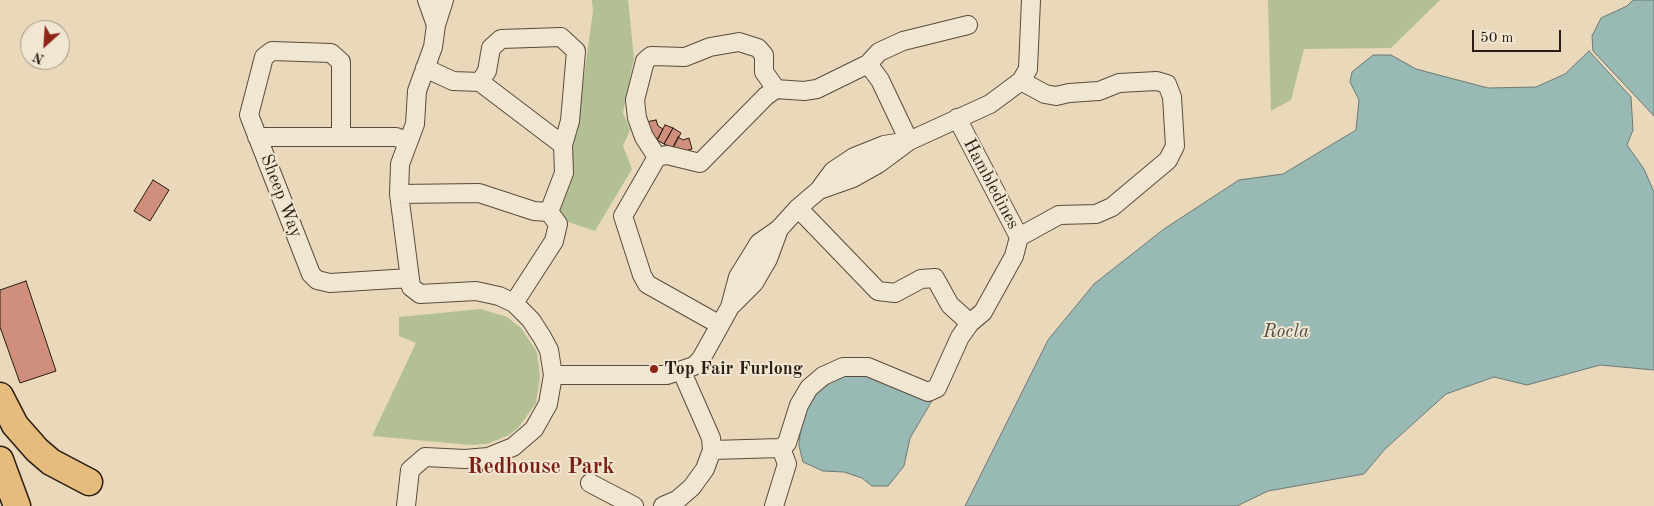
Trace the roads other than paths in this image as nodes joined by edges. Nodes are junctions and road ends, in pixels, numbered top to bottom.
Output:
1 (427, 0) edge
2 (444, 0) edge
3 (1031, 0) edge
4 (436, 25) junction
5 (968, 25) dead end
6 (868, 64) junction
7 (425, 68) junction
8 (1021, 81) junction
9 (480, 82) junction
10 (776, 89) junction
11 (957, 118) junction
12 (342, 136) junction
13 (257, 137) junction
14 (909, 141) junction
15 (408, 142) junction
16 (563, 145) junction
17 (657, 157) junction
18 (400, 194) junction
19 (798, 208) junction
20 (549, 212) junction
21 (1019, 237) junction
22 (410, 278) junction
23 (514, 304) junction
24 (970, 323) junction
25 (720, 326) junction
26 (682, 372) junction
27 (553, 374) junction
28 (0, 396) edge
29 (784, 446) junction
30 (712, 450) junction
31 (0, 460) edge
32 (89, 482) dead end
33 (590, 483) dead end
34 (17, 506) edge
35 (406, 506) edge
36 (634, 506) edge
37 (663, 506) edge
38 (774, 506) edge

1 - 4 street
2 - 4 street
3 - 8 street
4 - 7 street
5 - 6 street
6 - 10 street
6 - 14 street
7 - 9 street
7 - 15 street
8 - 11 street
8 - 21 street
9 - 16 street
9 - 16 street
10 - 17 street
10 - 17 street
11 - 14 street
11 - 21 street, Hambledines
12 - 13 street, Sheep Way
12 - 13 street
12 - 15 street, Sheep Way
13 - 22 street, Sheep Way
14 - 19 street
15 - 18 street
16 - 20 street
17 - 25 street
18 - 20 street
18 - 22 street
19 - 24 street
19 - 25 street
20 - 23 street
21 - 24 street, Hambledines
22 - 23 street
23 - 27 street
24 - 29 street, Hambledines
25 - 26 street
26 - 27 street
26 - 30 street
27 - 35 street
28 - 32 highway
29 - 30 street
29 - 38 street
30 - 37 street
31 - 34 highway
33 - 36 street

